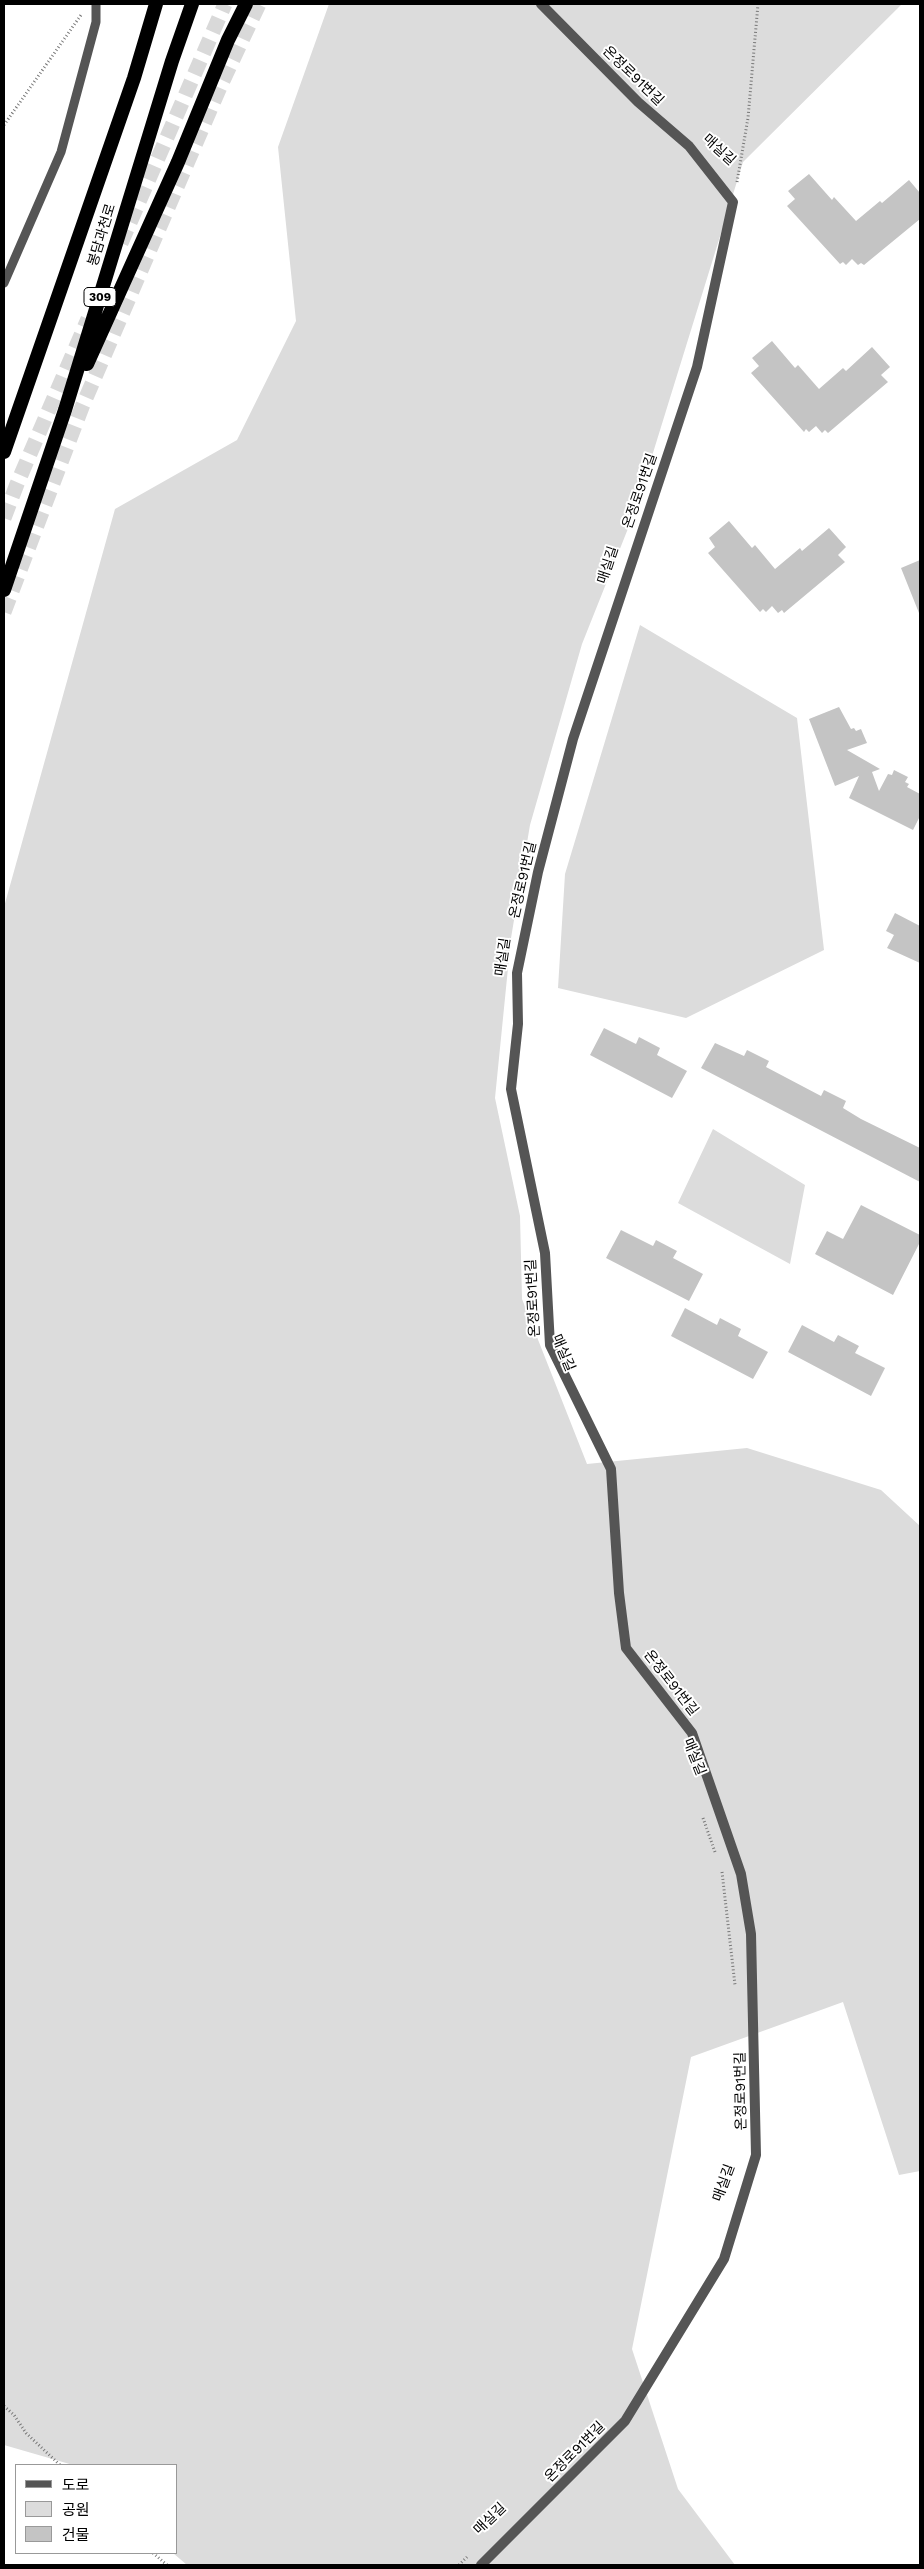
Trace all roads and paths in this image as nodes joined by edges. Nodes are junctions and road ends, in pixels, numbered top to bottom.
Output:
1 (96, 4) edge
2 (156, 4) edge
3 (192, 4) edge
4 (246, 4) edge
5 (541, 4) edge
6 (758, 4) edge
7 (84, 11) dead end
8 (4, 125) edge
9 (733, 202) junction
10 (4, 283) edge
11 (65, 410) junction
12 (4, 452) edge
13 (4, 590) edge
14 (702, 1813) dead end
15 (717, 1856) dead end
16 (720, 1865) dead end
17 (735, 1992) dead end
18 (4, 2406) edge
19 (59, 2464) edge
20 (471, 2553) dead end
21 (154, 2554) edge
22 (167, 2565) edge
23 (459, 2565) edge
24 (481, 2565) edge

1 - 10 lane
2 - 12 highway, 봉담과천로
3 - 11 highway, 봉담과천로 / 309
4 - 11 highway
5 - 9 street, 온정로91번길
6 - 9 path
7 - 8 path
9 - 24 street, 온정로91번길
11 - 13 highway, 봉담과천로 / 309
14 - 15 path
16 - 17 path
18 - 19 path
20 - 23 path, 매실길
21 - 22 path

